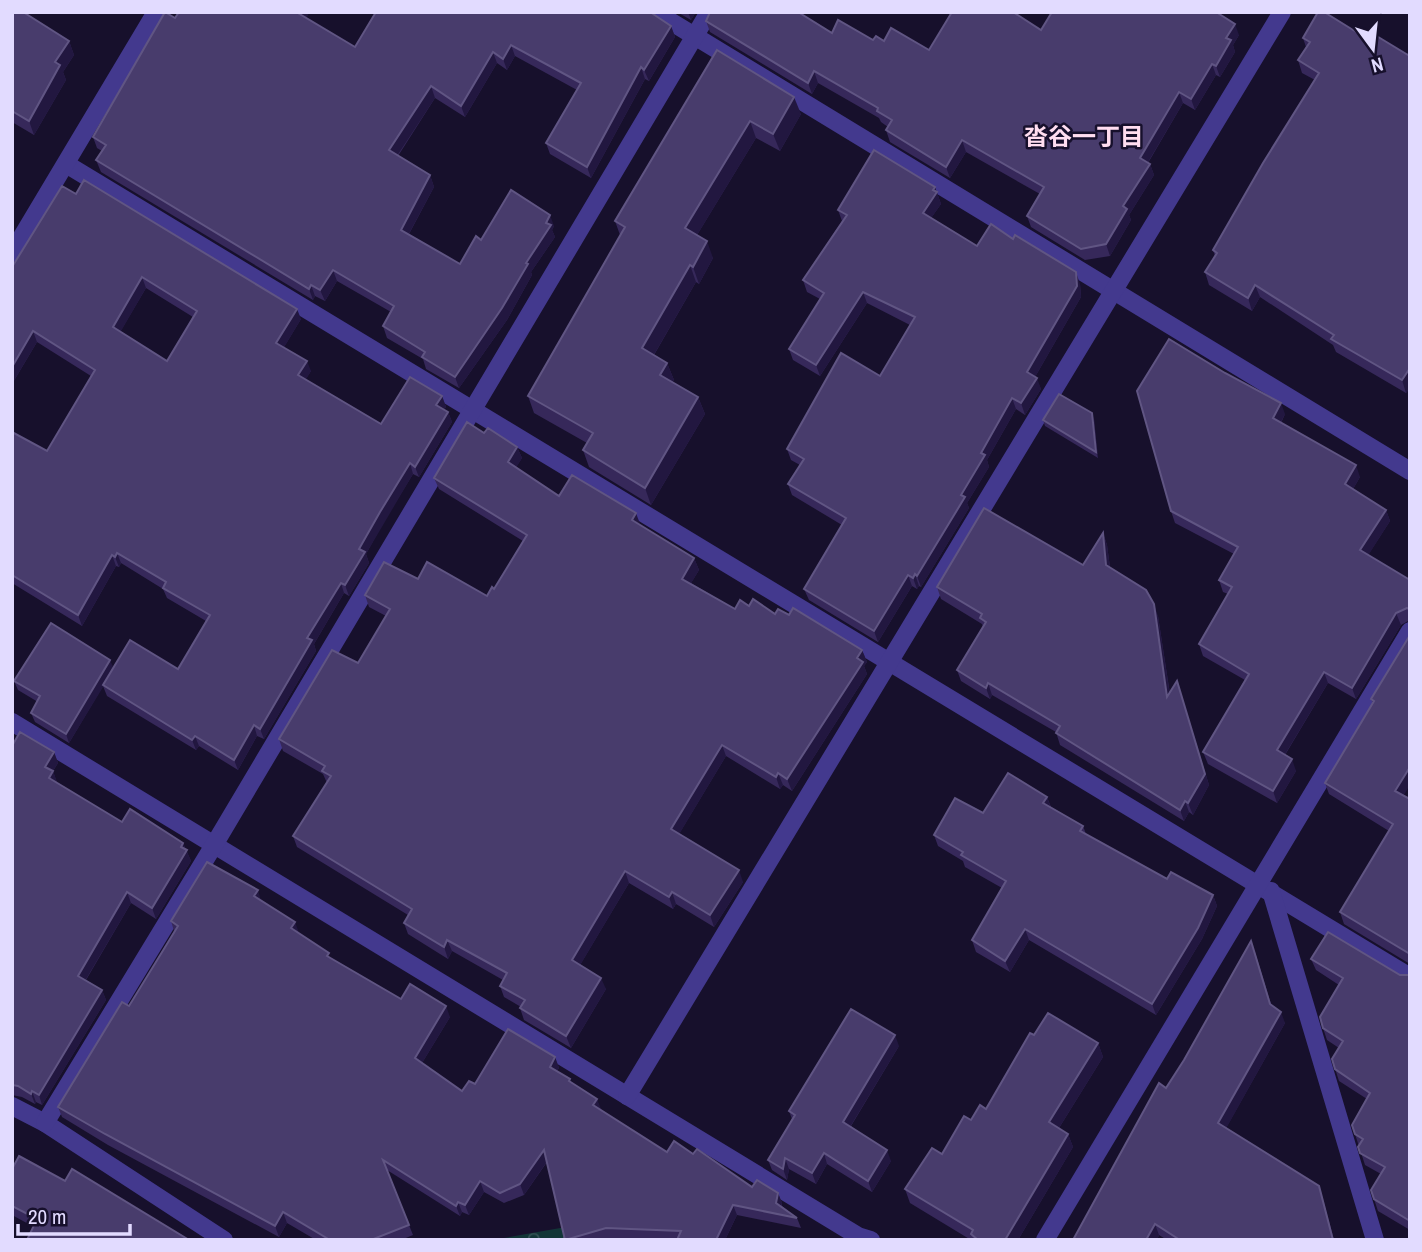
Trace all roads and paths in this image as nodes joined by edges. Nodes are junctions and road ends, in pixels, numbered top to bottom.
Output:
1 (156, 12) edge
2 (655, 12) edge
3 (709, 12) edge
4 (1282, 12) edge
5 (695, 36) junction
6 (65, 164) junction
7 (12, 253) edge
8 (1114, 291) junction
9 (473, 412) junction
10 (1410, 471) edge
11 (1410, 631) edge
12 (888, 663) junction
13 (12, 722) edge
14 (214, 845) junction
15 (1265, 884) junction
16 (1410, 977) edge
17 (627, 1096) junction
18 (12, 1106) edge
19 (45, 1123) junction
20 (224, 1240) edge
21 (871, 1240) edge
22 (1045, 1240) edge
23 (1375, 1240) edge

1 - 6 street
2 - 5 street
3 - 5 street
4 - 8 street
5 - 8 street
5 - 9 street
6 - 7 street
6 - 9 street
8 - 10 street
8 - 12 street
9 - 12 street
9 - 14 street
11 - 15 street
12 - 15 street
12 - 17 street
13 - 14 street
14 - 17 street
14 - 19 street
15 - 16 street
15 - 22 street
15 - 23 street
17 - 21 street
18 - 19 street
19 - 20 street

